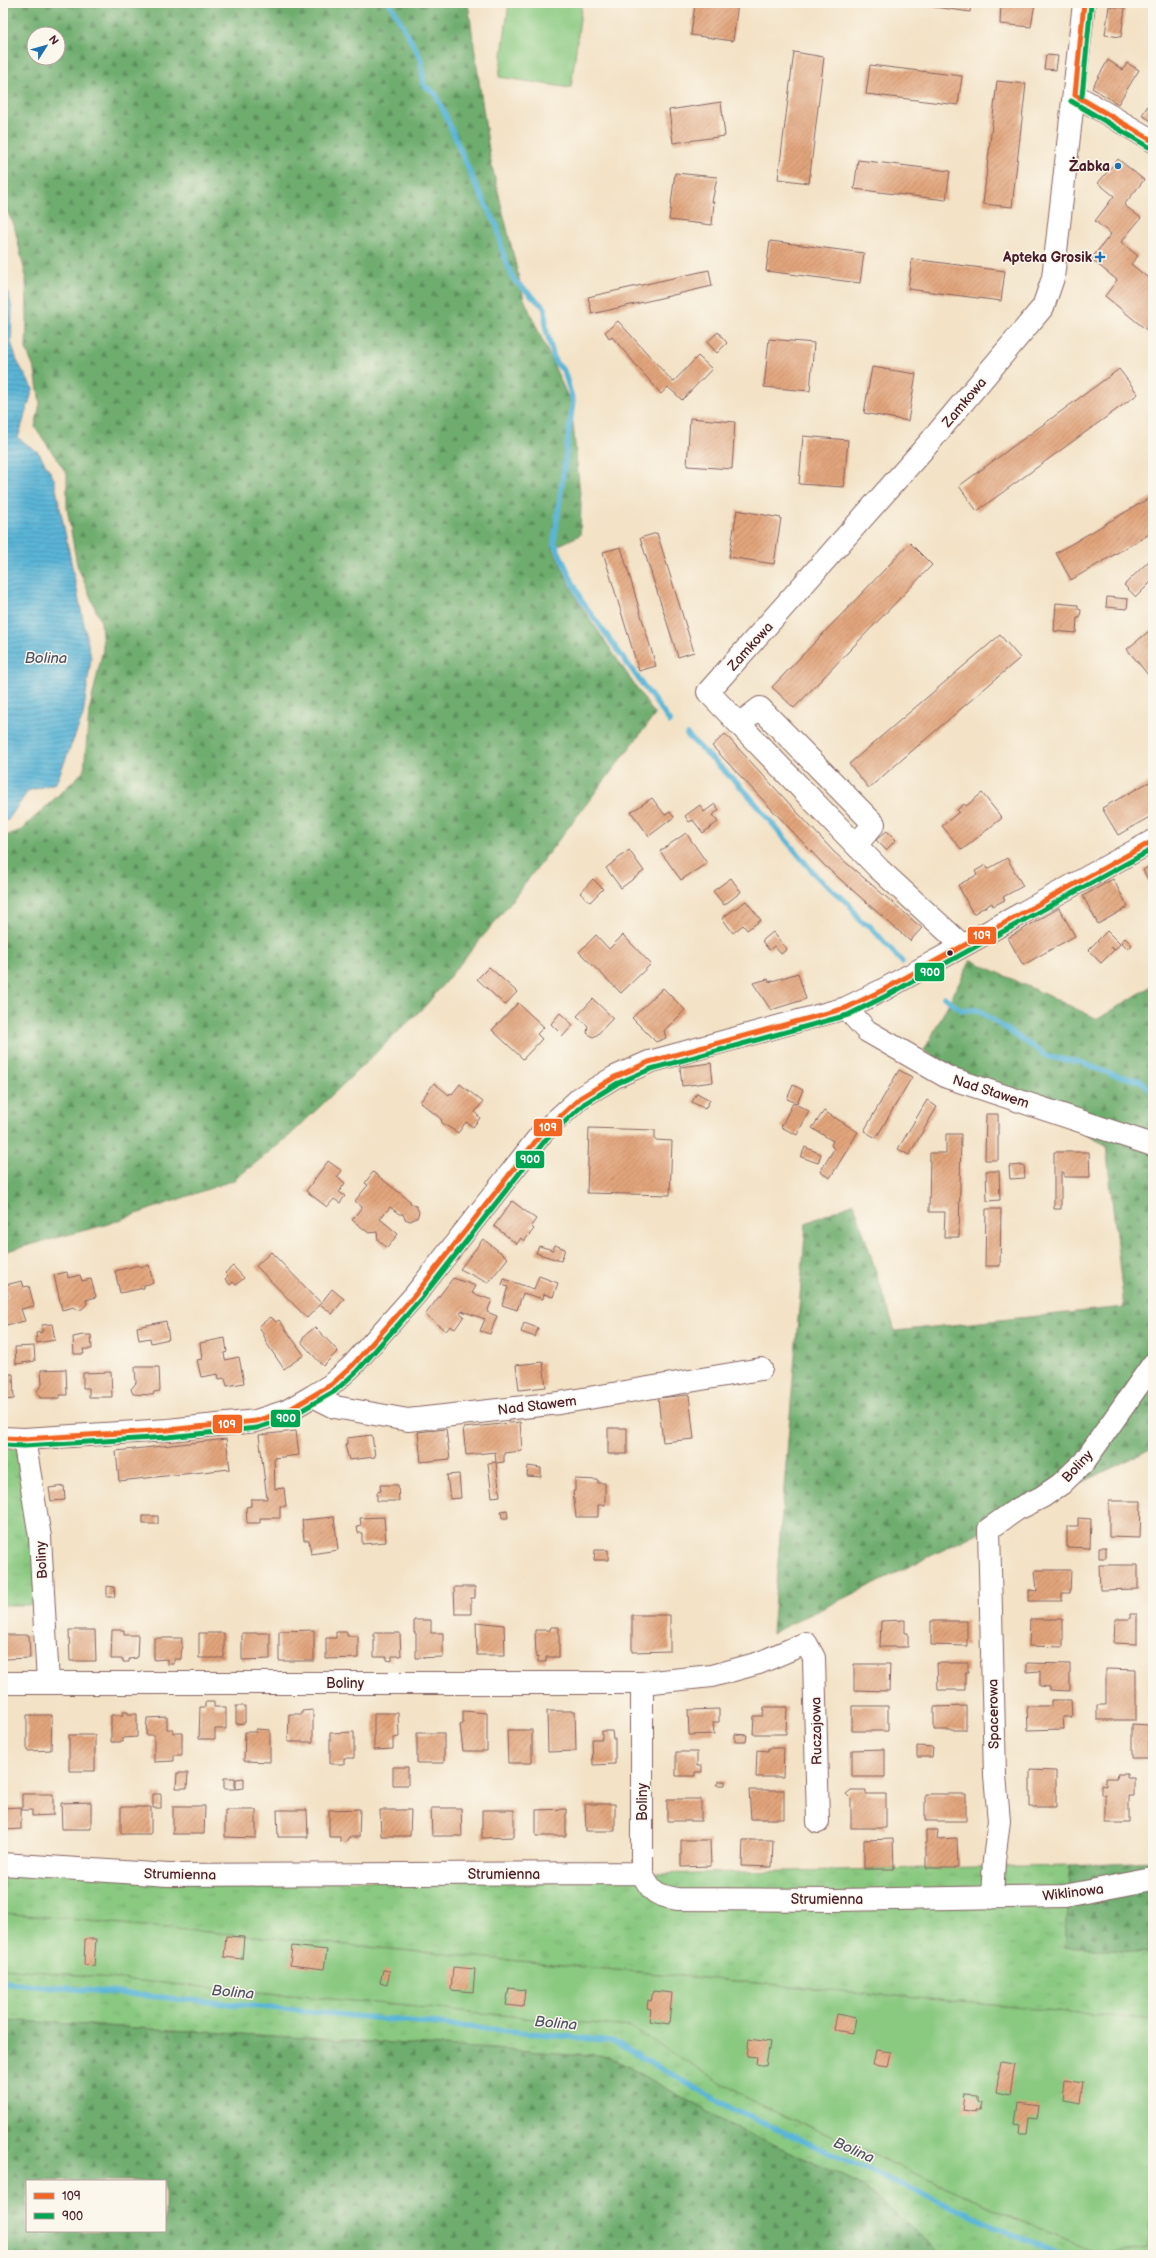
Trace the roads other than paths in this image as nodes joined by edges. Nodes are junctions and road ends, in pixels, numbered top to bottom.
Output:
1 (1084, 3) edge
2 (1075, 95) junction
3 (1153, 141) edge
4 (1153, 841) edge
5 (962, 945) junction
6 (846, 1008) junction
7 (1153, 1145) edge
8 (761, 1369) dead end
9 (1150, 1379) edge
10 (314, 1396) junction
11 (3, 1438) edge
12 (24, 1439) junction
13 (989, 1529) joint
14 (806, 1643) joint
15 (3, 1683) edge
16 (48, 1683) junction
17 (642, 1683) junction
18 (818, 1822) dead end
19 (3, 1864) edge
20 (642, 1873) junction
21 (1153, 1879) edge
22 (992, 1898) junction

1 - 2 street, Zamkowa
2 - 3 street
2 - 5 street, Zamkowa
4 - 5 street
5 - 6 street
6 - 7 street, Nad Stawem
6 - 10 street
8 - 10 street, Nad Stawem
9 - 13 street, Boliny
10 - 12 street
11 - 12 street
12 - 16 street, Boliny
13 - 22 street, Spacerowa
14 - 17 street, Boliny
14 - 18 street, Ruczajowa
15 - 16 street, Boliny
16 - 17 street, Boliny
17 - 20 street, Boliny
19 - 20 street, Strumienna
20 - 22 street, Strumienna
21 - 22 street, Wiklinowa

